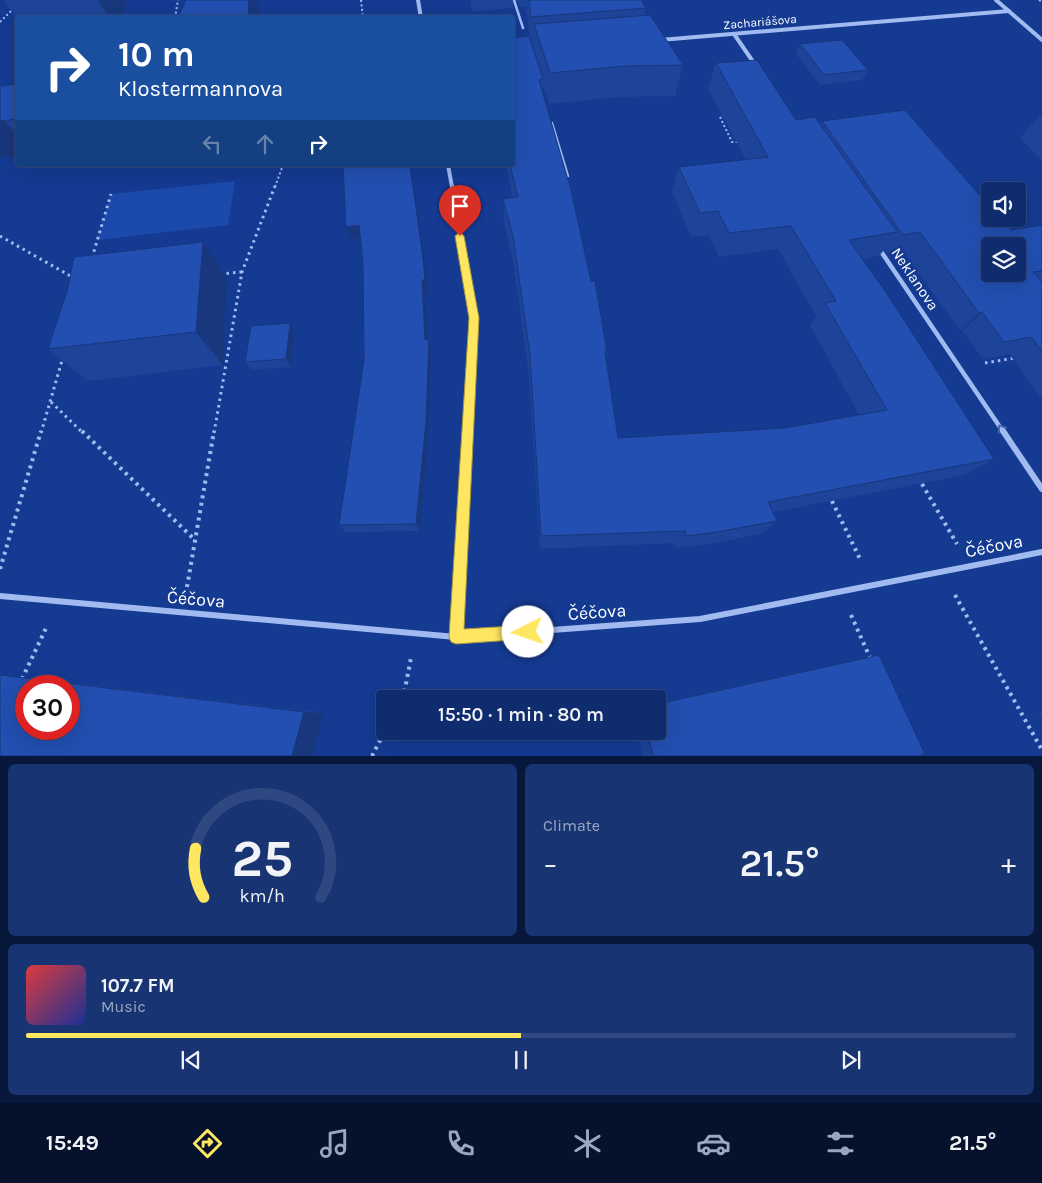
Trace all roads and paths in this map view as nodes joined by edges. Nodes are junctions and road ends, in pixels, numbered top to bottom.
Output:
1 (178, 0) edge
2 (361, 0) edge
3 (418, 0) edge
4 (514, 0) edge
5 (996, 0) edge
6 (17, 5) dead end
7 (1009, 11) junction
8 (176, 15) edge
9 (363, 15) edge
10 (420, 15) edge
11 (0, 22) edge
12 (523, 28) dead end
13 (734, 34) junction
14 (1042, 40) edge
15 (655, 41) edge
16 (762, 75) edge
17 (720, 117) dead end
18 (552, 123) edge
19 (732, 142) junction
20 (741, 142) dead end
21 (741, 147) dead end
22 (282, 167) edge
23 (448, 167) edge
24 (568, 176) edge
25 (111, 194) dead end
26 (0, 236) edge
27 (878, 246) edge
28 (90, 265) edge
29 (242, 272) junction
30 (214, 275) dead end
31 (78, 284) edge
32 (64, 355) edge
33 (1021, 357) edge
34 (959, 367) junction
35 (51, 402) junction
36 (922, 484) edge
37 (1042, 489) edge
38 (832, 501) edge
39 (194, 540) junction
40 (1042, 552) edge
41 (970, 566) junction
42 (0, 570) edge
43 (943, 572) junction
44 (873, 586) junction
45 (840, 592) junction
46 (0, 596) edge
47 (59, 601) junction
48 (183, 612) junction
49 (416, 633) junction
50 (456, 637) junction
51 (874, 665) edge
52 (23, 675) edge
53 (405, 690) edge
54 (380, 740) edge
55 (1042, 750) edge
56 (372, 756) edge

1 - 8 path
2 - 9 path
3 - 10 street
4 - 12 lane
5 - 7 street
6 - 11 path
7 - 13 street, Zachariášova
7 - 14 street
13 - 15 street, Zachariášova
13 - 16 street
17 - 19 path
18 - 24 lane
19 - 20 path
19 - 21 path
22 - 29 path
23 - 50 street
25 - 28 path
26 - 31 path
27 - 34 street, Neklanova
29 - 30 path
29 - 39 path
32 - 35 path
33 - 34 path
37 -> 34 street, Neklanova
35 - 39 path
35 - 42 path
36 - 41 path
38 - 44 path
39 - 48 path
40 - 41 street, Čéčova
41 - 43 street, Čéčova
43 - 44 street, Čéčova
43 - 55 path
44 - 45 street, Čéčova
45 - 50 street, Čéčova
45 - 51 path
46 - 47 street, Čéčova
47 - 48 street, Čéčova
47 - 52 path
48 - 49 street, Čéčova
49 - 50 street, Čéčova
49 - 53 path
54 - 56 path

